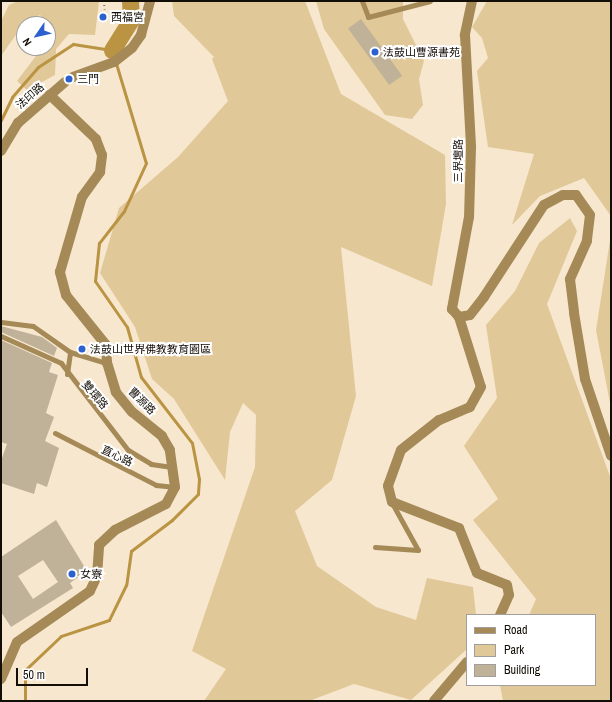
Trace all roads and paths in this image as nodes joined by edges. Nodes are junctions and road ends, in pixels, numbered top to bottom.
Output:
1 (104, 1) edge
2 (150, 1) edge
3 (362, 1) edge
4 (380, 1) edge
5 (389, 1) edge
6 (430, 1) edge
7 (472, 1) edge
8 (104, 10) dead end
9 (50, 95) junction
10 (1, 151) edge
11 (459, 317) junction
12 (1, 322) edge
13 (1, 336) edge
14 (70, 352) junction
15 (107, 363) junction
16 (67, 374) junction
17 (55, 433) dead end
18 (611, 456) edge
19 (172, 467) junction
20 (175, 487) junction
21 (392, 502) junction
22 (375, 547) dead end
23 (500, 614) edge
24 (466, 663) edge
25 (1, 679) edge
26 (434, 701) edge

1 - 8 path
2 - 9 street, 法印路
3 - 6 lane
4 - 5 path
7 - 11 street, 三界壇路
9 - 10 street, 法印路
9 - 15 street, 曹源路
11 - 18 street
11 - 21 street, 三界壇路
12 - 14 lane
13 - 16 lane, 雙環路
14 - 15 lane
14 - 16 lane
15 - 19 street, 曹源路
16 - 19 lane, 雙環路
17 - 20 lane, 直心路
19 - 20 street, 曹源路
20 - 25 street
21 - 22 lane
21 - 23 street
24 - 26 street

